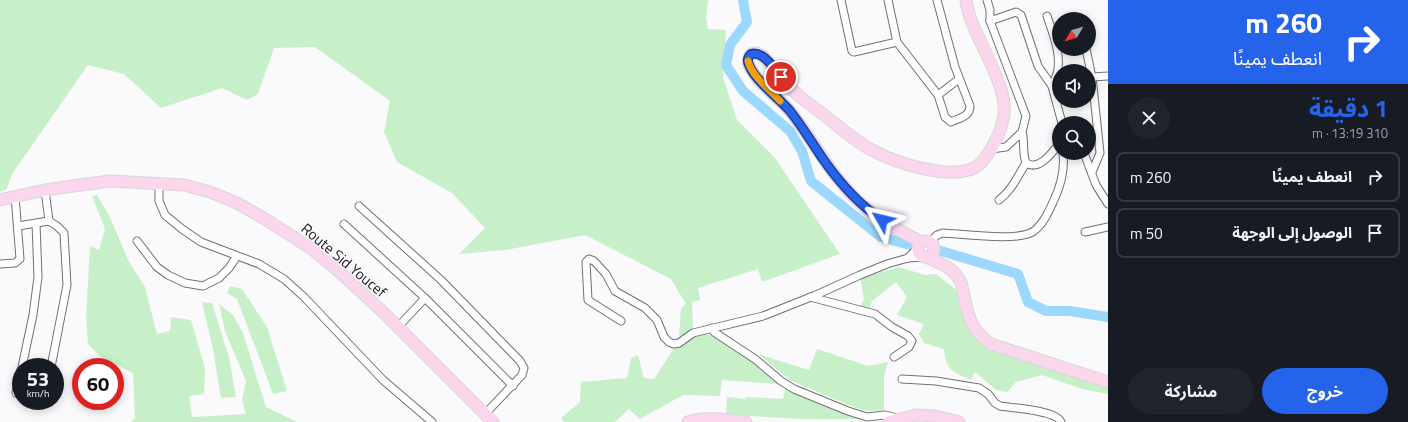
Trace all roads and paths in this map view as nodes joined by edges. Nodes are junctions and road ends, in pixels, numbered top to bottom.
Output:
1 (841, 0) edge
2 (888, 0) edge
3 (937, 0) edge
4 (966, 0) edge
5 (987, 0) edge
6 (1046, 16) dead end
7 (990, 21) junction
8 (897, 42) junction
9 (1057, 64) edge
10 (1108, 76) edge
11 (1096, 77) edge
12 (959, 79) junction
13 (1052, 86) edge
14 (938, 95) junction
15 (1095, 108) edge
16 (1022, 132) junction
17 (991, 150) junction
18 (1052, 151) edge
19 (1063, 160) edge
20 (1087, 160) edge
21 (1026, 163) junction
22 (1092, 172) junction
23 (159, 185) junction
24 (45, 190) junction
25 (15, 196) junction
26 (0, 200) edge
27 (999, 200) dead end
28 (1108, 204) edge
29 (359, 206) dead end
30 (49, 222) junction
31 (36, 223) junction
32 (344, 224) dead end
33 (18, 226) junction
34 (1108, 227) edge
35 (1085, 232) dead end
36 (136, 241) dead end
37 (925, 249) junction
38 (237, 256) junction
39 (0, 264) edge
40 (810, 297) junction
41 (425, 298) junction
42 (621, 321) dead end
43 (398, 327) junction
44 (712, 328) junction
45 (894, 357) dead end
46 (24, 358) edge
47 (53, 358) edge
48 (902, 379) dead end
49 (1108, 382) edge
50 (513, 386) junction
51 (489, 418) edge
52 (432, 422) edge
53 (688, 422) edge
54 (746, 422) edge
55 (895, 422) edge
56 (959, 422) edge
57 (1061, 422) edge

1 - 8 street
2 - 8 street
3 - 12 street
4 - 17 main road
5 - 7 street
6 - 9 street
7 - 13 street
7 - 16 street
8 - 14 street
10 - 11 street
12 - 14 street
12 - 14 street
15 - 22 street
16 - 17 street
16 - 21 street
17 - 37 main road
18 - 21 street
19 - 37 street
20 - 22 street
21 - 27 street
22 - 28 street
23 - 24 main road, Route Sid Youcef
23 - 38 street
23 - 43 main road, Route Sid Youcef
24 - 25 main road, Route Sid Youcef
24 - 30 street
25 - 26 main road, Route Sid Youcef
25 - 33 street
29 - 50 street
30 - 31 street
30 - 47 street
31 - 33 street
31 - 46 street
32 - 41 street
33 - 39 street
34 - 35 street
36 - 38 street
37 - 40 street
37 - 49 main road
38 - 52 street
40 - 44 street
40 - 45 street
41 - 43 street
41 - 50 street
42 - 44 street
43 - 51 main road, Route Sid Youcef
44 - 55 street
48 - 57 street
50 - 51 street
53 - 54 main road
55 - 56 main road

